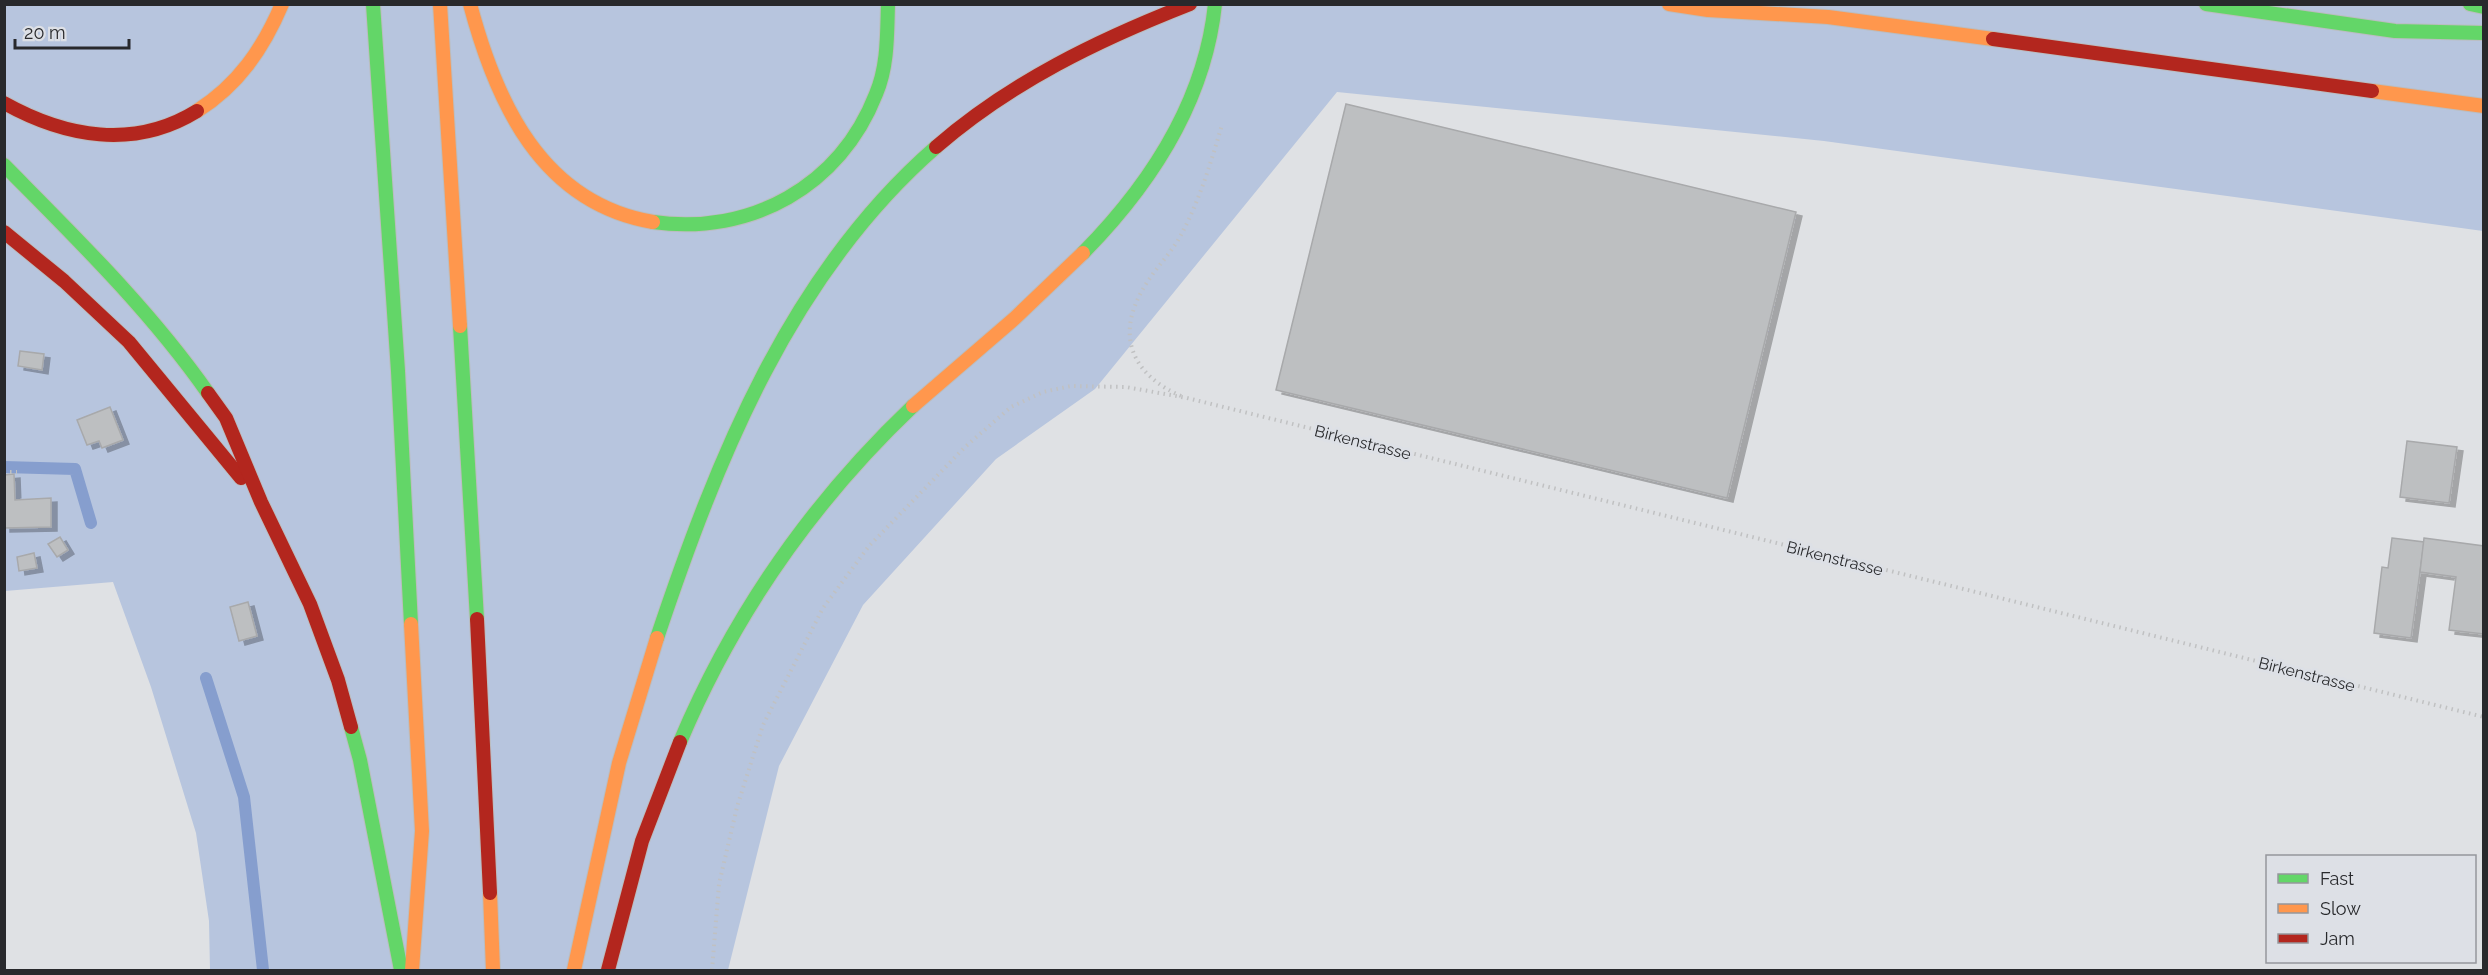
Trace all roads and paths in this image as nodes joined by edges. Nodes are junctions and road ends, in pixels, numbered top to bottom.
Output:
1 (282, 4) edge
2 (373, 4) edge
3 (440, 4) edge
4 (470, 4) edge
5 (888, 4) edge
6 (1190, 4) edge
7 (1215, 4) edge
8 (1669, 4) edge
9 (1792, 4) edge
10 (2206, 4) edge
11 (2470, 4) edge
12 (2484, 7) edge
13 (1828, 17) junction
14 (2484, 33) edge
15 (4, 103) edge
16 (2484, 106) edge
17 (1224, 117) dead end
18 (4, 165) edge
19 (4, 232) edge
20 (1187, 398) junction
21 (4, 472) edge
22 (17, 472) dead end
23 (261, 502) junction
24 (2484, 717) edge
25 (401, 970) edge
26 (412, 970) edge
27 (493, 970) edge
28 (574, 970) edge
29 (608, 970) edge
30 (712, 970) edge

1 - 15 highway
2 - 26 highway
3 - 27 highway
4 - 5 highway
6 - 28 highway
7 - 29 highway
8 - 13 highway
9 - 13 highway
10 - 14 highway
11 - 12 highway
13 - 16 highway
17 - 20 path
18 - 23 highway
19 - 23 highway
20 - 24 path, Birkenstrasse
20 - 30 path
21 - 22 path
23 - 25 highway

